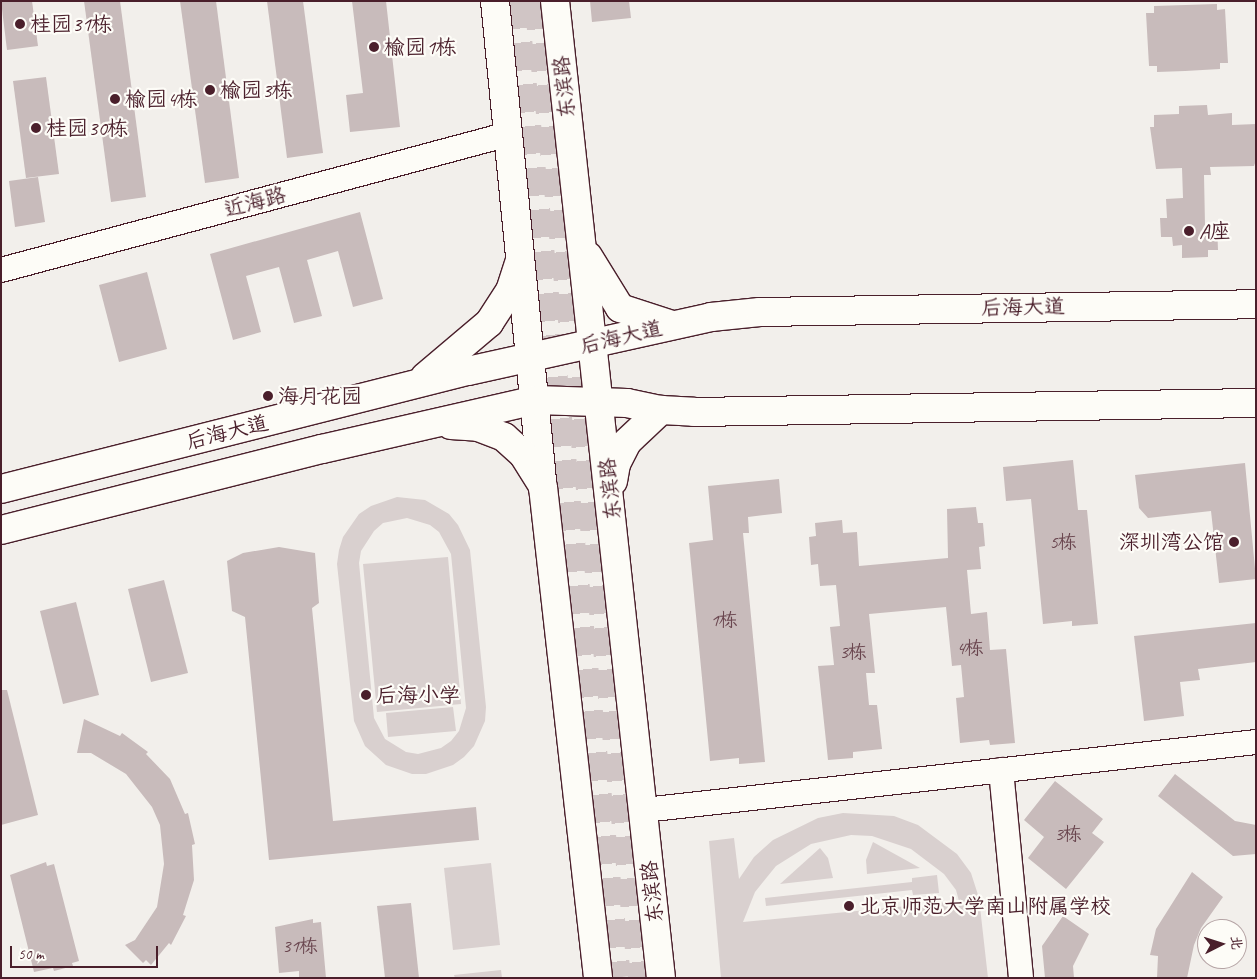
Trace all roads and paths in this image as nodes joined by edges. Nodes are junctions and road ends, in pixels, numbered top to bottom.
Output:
1 (494, 1) edge
2 (555, 1) edge
3 (509, 134) junction
4 (582, 246) junction
5 (522, 252) junction
6 (1, 270) edge
7 (1256, 304) edge
8 (672, 325) junction
9 (594, 343) junction
10 (531, 357) junction
11 (415, 384) junction
12 (536, 400) junction
13 (601, 403) junction
14 (1256, 403) edge
15 (661, 410) junction
16 (434, 423) junction
17 (544, 487) junction
18 (1, 488) edge
19 (610, 494) junction
20 (1, 530) edge
21 (1256, 742) edge
22 (1001, 770) junction
23 (644, 810) junction
24 (598, 978) edge
25 (661, 978) edge
26 (1020, 978) edge

1 - 3 main road
2 - 4 main road, 东滨路
3 - 5 main road
3 - 6 street, 近海路
4 - 8 main road
4 - 9 main road, 东滨路
5 - 10 main road
5 - 11 main road
7 - 8 main road, 后海大道
8 - 9 main road, 后海大道
9 - 10 main road, 后海大道
9 - 13 main road, 东滨路
10 - 11 main road, 后海大道
10 - 12 main road
11 - 18 main road, 后海大道
12 - 13 main road, 后海大道
12 - 16 main road, 后海大道
12 - 17 main road
13 - 15 main road, 后海大道
13 - 19 main road, 东滨路
14 - 15 main road, 后海大道
15 - 19 main road
16 - 17 main road
16 - 20 main road, 后海大道
17 - 24 main road
19 - 23 main road, 东滨路
21 - 22 street
22 - 23 street
22 - 26 street
23 - 25 main road, 东滨路

